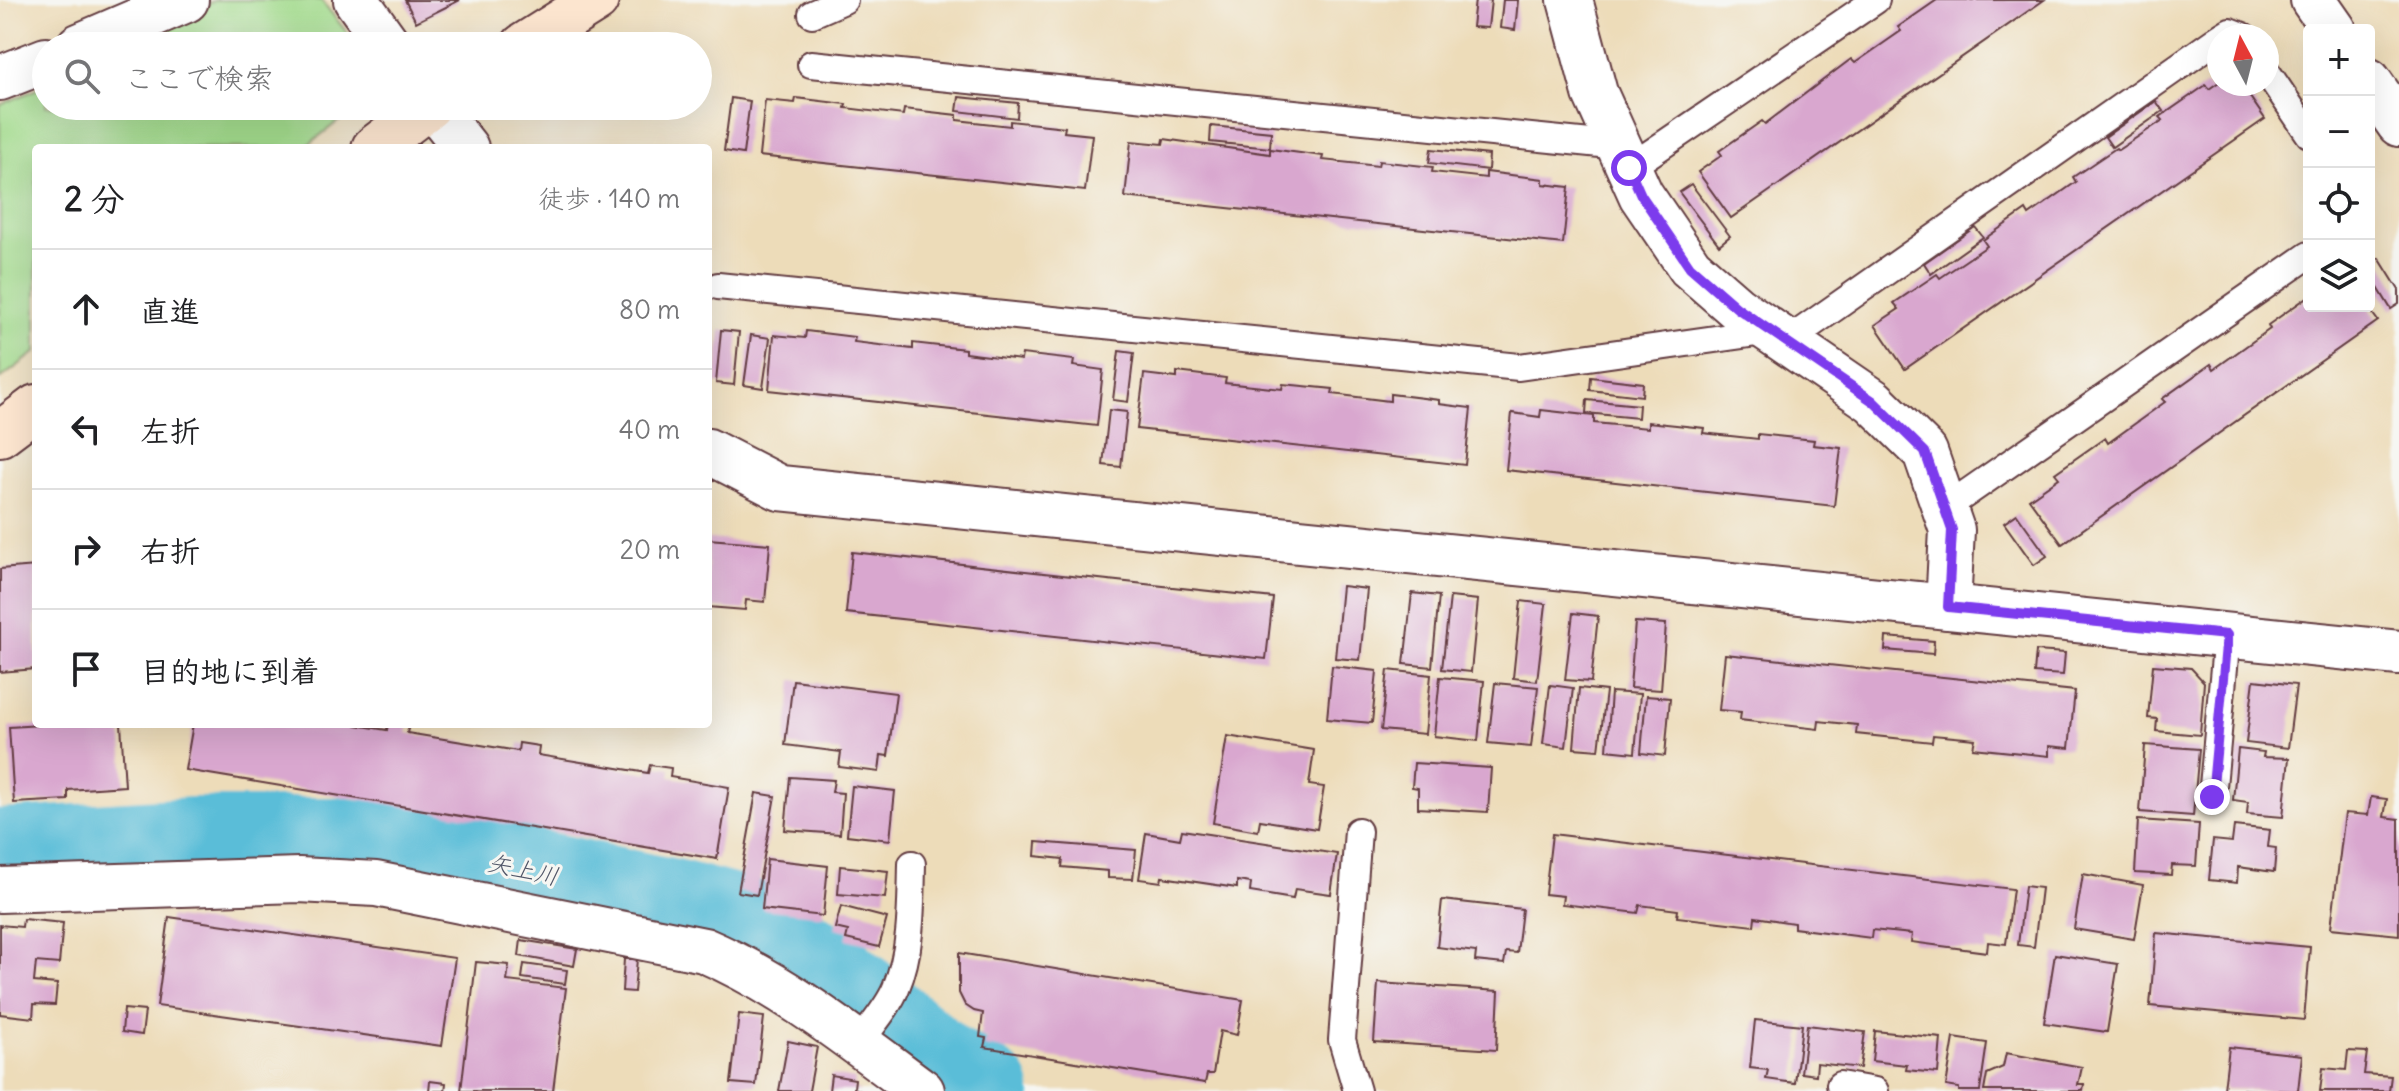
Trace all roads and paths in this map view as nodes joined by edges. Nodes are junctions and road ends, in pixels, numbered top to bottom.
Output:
1 (186, 0) edge
2 (356, 0) edge
3 (596, 0) edge
4 (844, 0) edge
5 (1570, 0) edge
6 (1876, 0) edge
7 (2313, 0) edge
8 (812, 14) dead end
9 (2330, 24) edge
10 (112, 32) edge
11 (379, 32) edge
12 (545, 32) edge
13 (2207, 46) edge
14 (811, 64) dead end
15 (32, 65) edge
16 (0, 78) edge
17 (2279, 90) edge
18 (2375, 90) edge
19 (412, 120) edge
20 (443, 120) edge
21 (2399, 124) edge
22 (2303, 125) edge
23 (379, 144) edge
24 (463, 144) edge
25 (1624, 157) junction
26 (2303, 259) edge
27 (718, 286) dead end
28 (1779, 336) junction
29 (32, 410) edge
30 (0, 434) edge
31 (712, 453) edge
32 (1944, 509) junction
33 (1948, 607) junction
34 (2227, 635) junction
35 (2399, 653) edge
36 (2212, 797) dead end
37 (1358, 831) dead end
38 (912, 864) dead end
39 (0, 890) edge
40 (858, 1045) junction
41 (1840, 1085) dead end
42 (922, 1091) edge
43 (1357, 1091) edge
44 (1875, 1091) edge

1 - 10 street
2 - 11 street
3 - 12 street
4 - 8 lane
5 - 25 street
6 - 25 lane
7 - 9 street
13 - 28 lane
14 - 25 lane
15 - 16 street
17 - 22 lane
18 - 21 street
19 - 23 street
20 - 24 street
25 - 28 street
26 - 32 lane
27 - 28 lane
28 - 32 street
29 - 30 street
31 - 33 street
32 - 33 street
33 - 34 street
34 - 35 street
34 - 36 lane
37 - 43 lane
38 - 40 lane
39 - 40 street
40 - 42 street
41 - 44 lane

